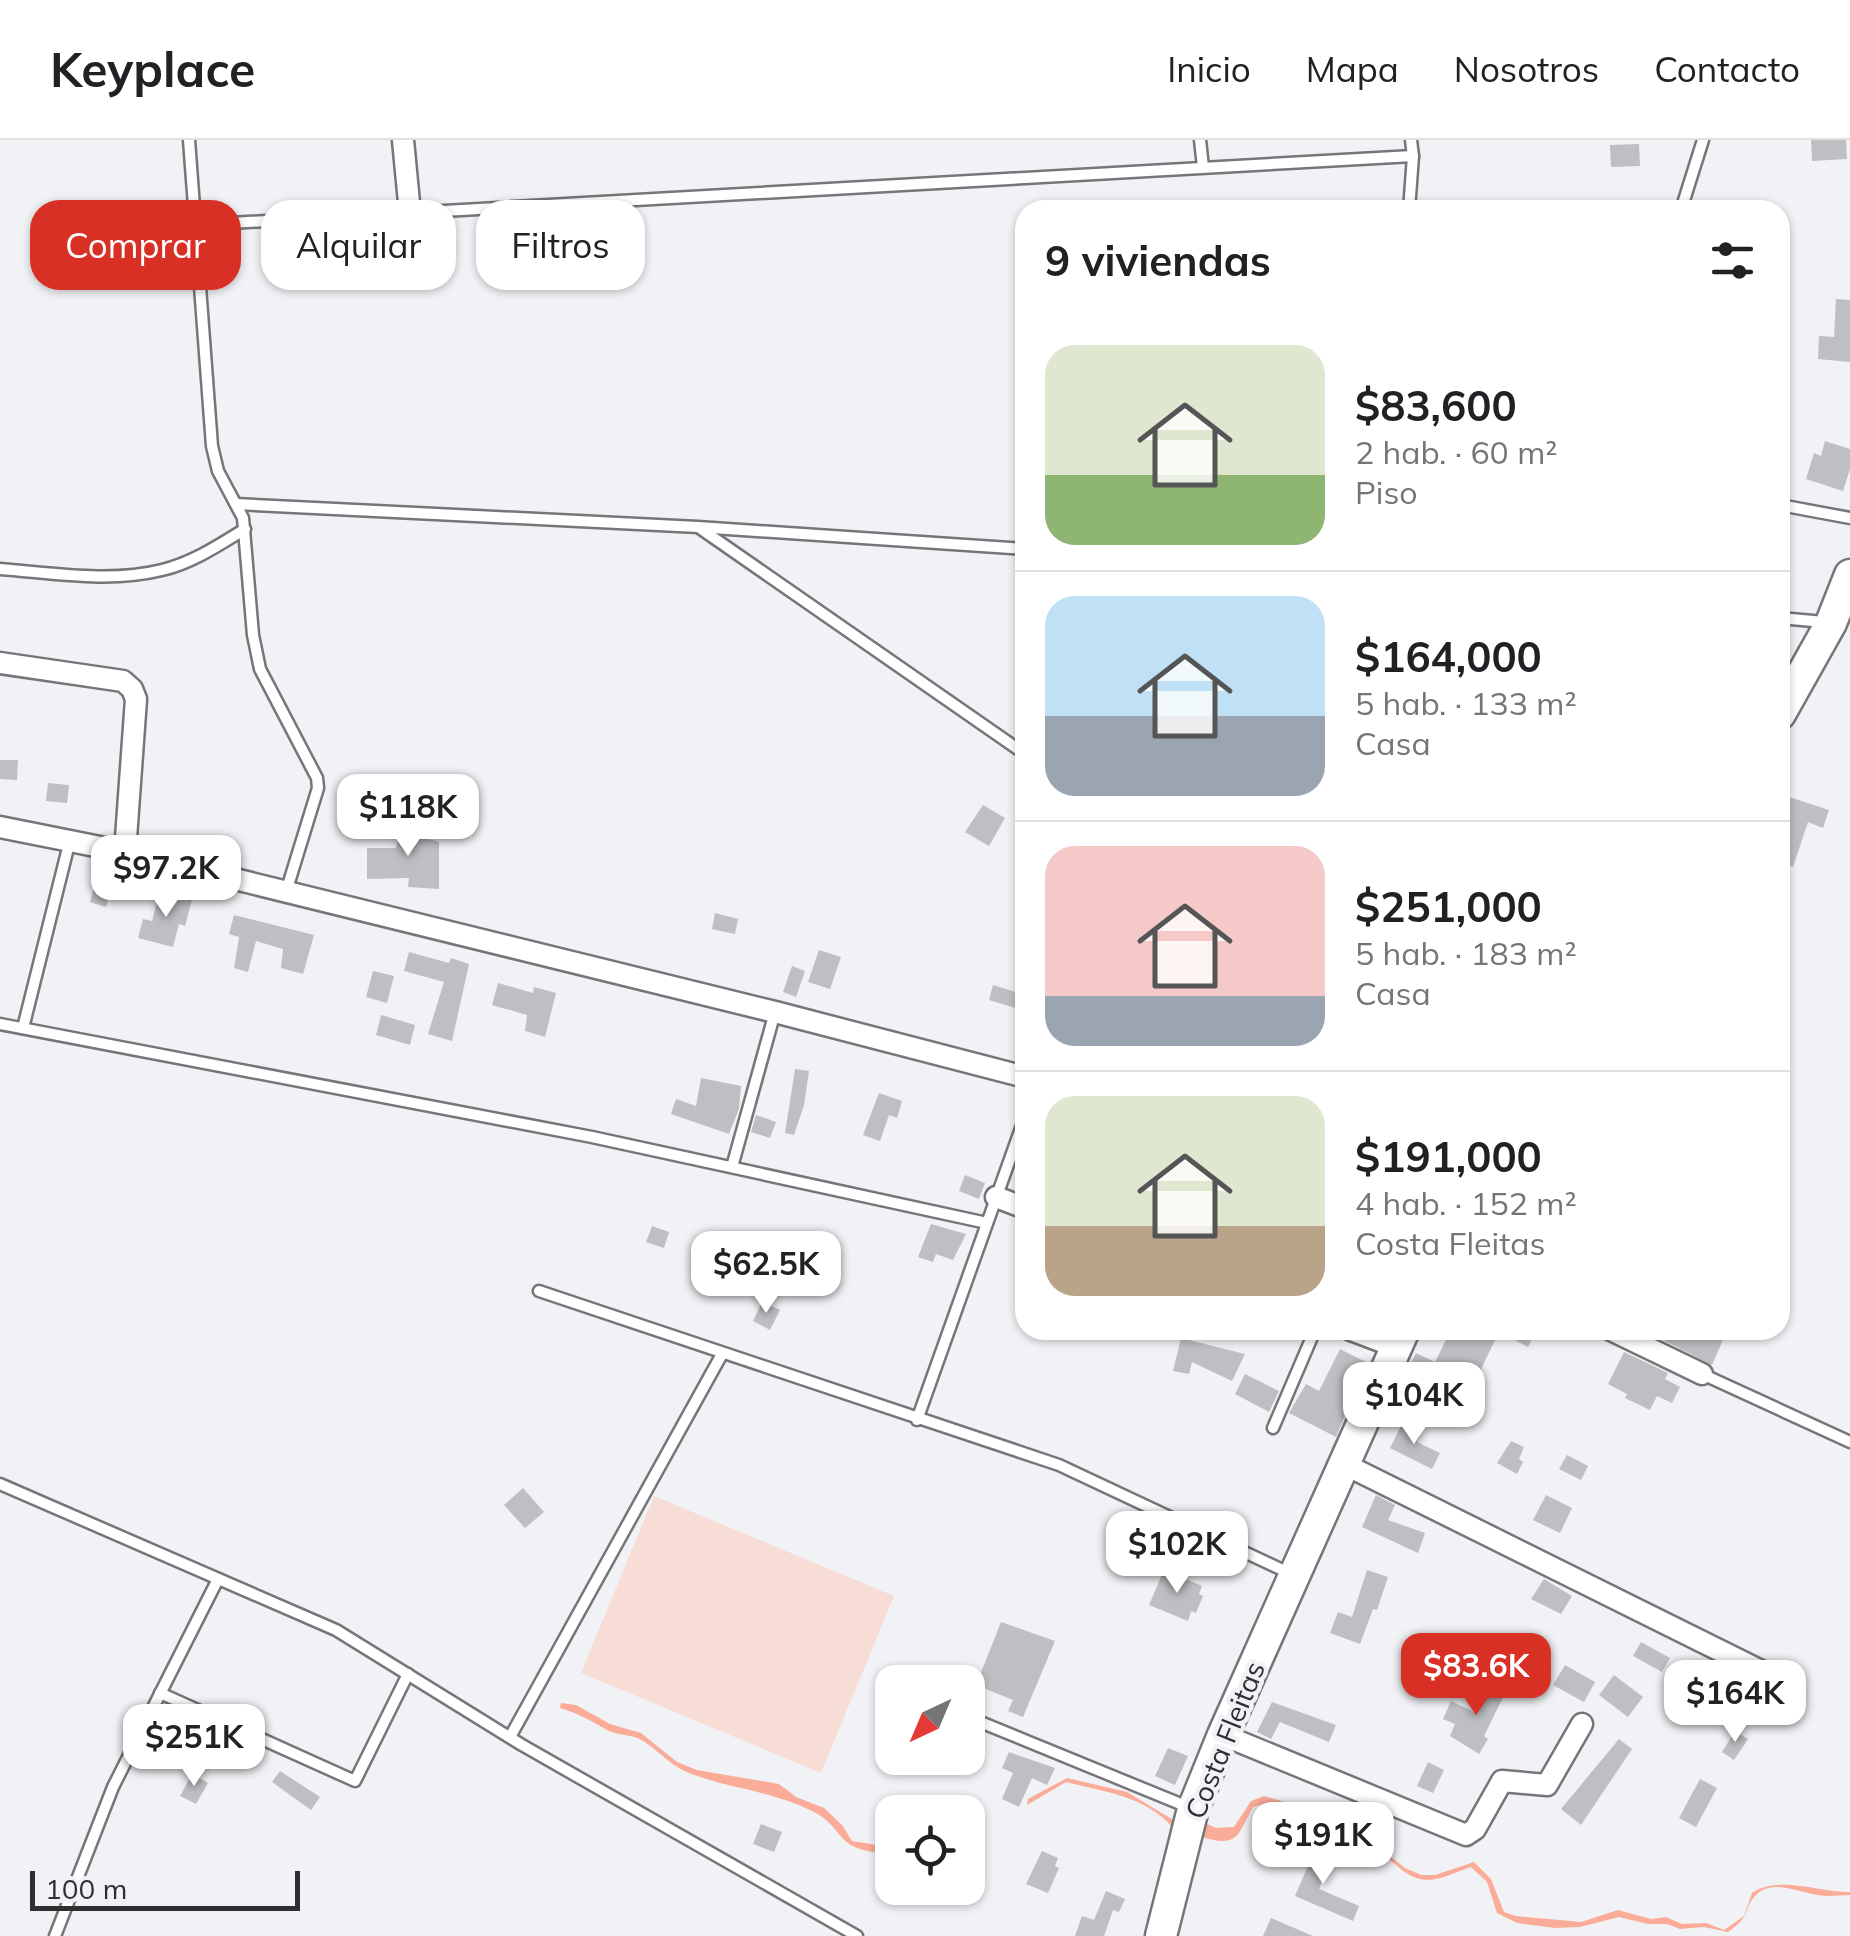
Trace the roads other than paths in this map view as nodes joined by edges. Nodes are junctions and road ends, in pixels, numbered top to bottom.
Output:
1 (189, 140) edge
2 (403, 140) edge
3 (1200, 140) edge
4 (1411, 140) edge
5 (1704, 140) edge
6 (1413, 156) junction
7 (1202, 167) junction
8 (193, 200) edge
9 (409, 200) edge
10 (1410, 200) edge
11 (1684, 200) edge
12 (456, 210) edge
13 (199, 290) edge
14 (236, 504) junction
15 (1790, 507) edge
16 (1850, 518) edge
17 (698, 527) junction
18 (245, 529) junction
19 (1015, 548) edge
20 (0, 569) edge
21 (1850, 575) edge
22 (1790, 619) edge
23 (1831, 623) junction
24 (0, 663) edge
25 (1790, 696) edge
26 (1015, 747) edge
27 (0, 826) edge
28 (70, 840) junction
29 (125, 852) junction
30 (286, 893) junction
31 (775, 1012) junction
32 (0, 1024) edge
33 (23, 1028) junction
34 (1015, 1074) edge
35 (1015, 1145) edge
36 (732, 1167) junction
37 (996, 1197) junction
38 (1015, 1204) edge
39 (987, 1223) junction
40 (539, 1292) dead end
41 (1312, 1340) edge
42 (1399, 1340) edge
43 (1632, 1340) edge
44 (722, 1354) junction
45 (1702, 1374) joint
46 (917, 1420) junction
47 (1273, 1428) dead end
48 (1850, 1442) edge
49 (1344, 1464) junction
50 (0, 1484) edge
51 (1294, 1576) junction
52 (218, 1579) junction
53 (1765, 1673) dead end
54 (408, 1674) junction
55 (160, 1694) junction
56 (985, 1724) edge
57 (1582, 1724) dead end
58 (1223, 1735) junction
59 (510, 1737) junction
60 (1193, 1809) junction
61 (55, 1936) edge
62 (858, 1936) edge
63 (1161, 1936) edge

1 - 8 lane
2 - 9 street
3 - 7 lane
4 - 6 lane
5 - 11 lane
6 - 7 lane
6 - 10 lane
7 - 12 lane
13 - 14 lane
14 - 17 lane
14 - 18 lane
15 - 16 lane
17 - 19 lane
17 - 26 lane
18 - 20 lane
18 - 30 lane
21 - 23 main road
22 - 23 lane
23 - 25 main road
24 - 29 street
27 - 28 street
28 - 29 street
28 - 33 lane
29 - 30 street
30 - 31 street
31 - 34 street
31 - 36 lane
32 - 33 lane
33 - 36 lane
35 - 37 lane
36 - 39 lane
37 - 38 street
37 - 39 lane
39 - 46 lane
40 - 44 lane
41 - 47 lane
42 - 49 main road, Costa Fleitas
43 - 45 street
44 - 46 lane
44 - 59 lane
45 - 48 lane
46 - 51 lane
49 - 51 main road, Costa Fleitas
49 - 53 street
50 - 52 lane
51 - 58 main road, Costa Fleitas
52 - 54 lane
52 - 55 lane
54 - 55 lane
54 - 59 lane
55 - 61 lane
56 - 60 lane
57 - 58 street
58 - 60 main road, Costa Fleitas
59 - 62 lane
60 - 63 main road, Costa Fleitas

